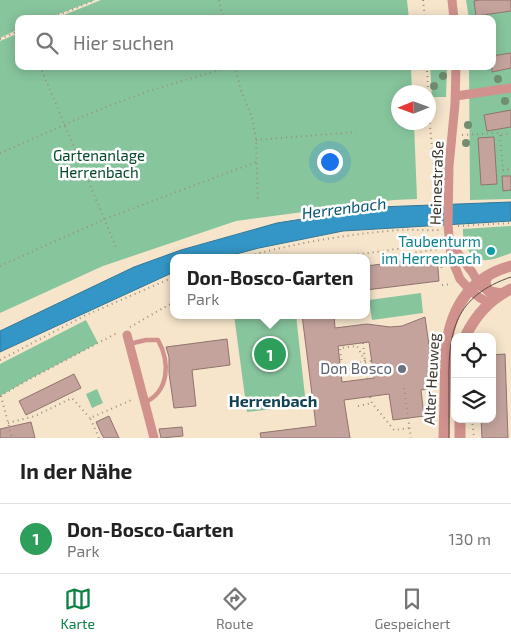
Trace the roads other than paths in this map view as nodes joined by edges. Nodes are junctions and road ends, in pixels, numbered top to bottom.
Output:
1 (452, 0) edge
2 (454, 15) edge
3 (456, 70) edge
4 (511, 88) edge
5 (456, 96) junction
6 (449, 241) junction
7 (511, 266) edge
8 (478, 283) junction
9 (506, 291) edge
10 (490, 303) junction
11 (467, 333) edge
12 (128, 339) joint
13 (143, 399) junction
14 (460, 423) edge
15 (154, 438) edge
16 (444, 438) edge
17 (460, 438) edge

1 - 2 street
3 - 5 street, Heinestraße
4 - 5 street
5 - 6 street, Heinestraße
6 - 8 street, Heinestraße
6 - 8 street, Heinestraße
7 - 8 street
8 - 9 street, Alter Heuweg
8 - 10 street, Heinestraße
8 - 16 street, Alter Heuweg
9 - 10 street, Alter Heuweg
10 - 11 street, Alter Heuweg
12 - 13 street
12 - 13 lane
13 - 15 street
14 - 17 street, Alter Heuweg

